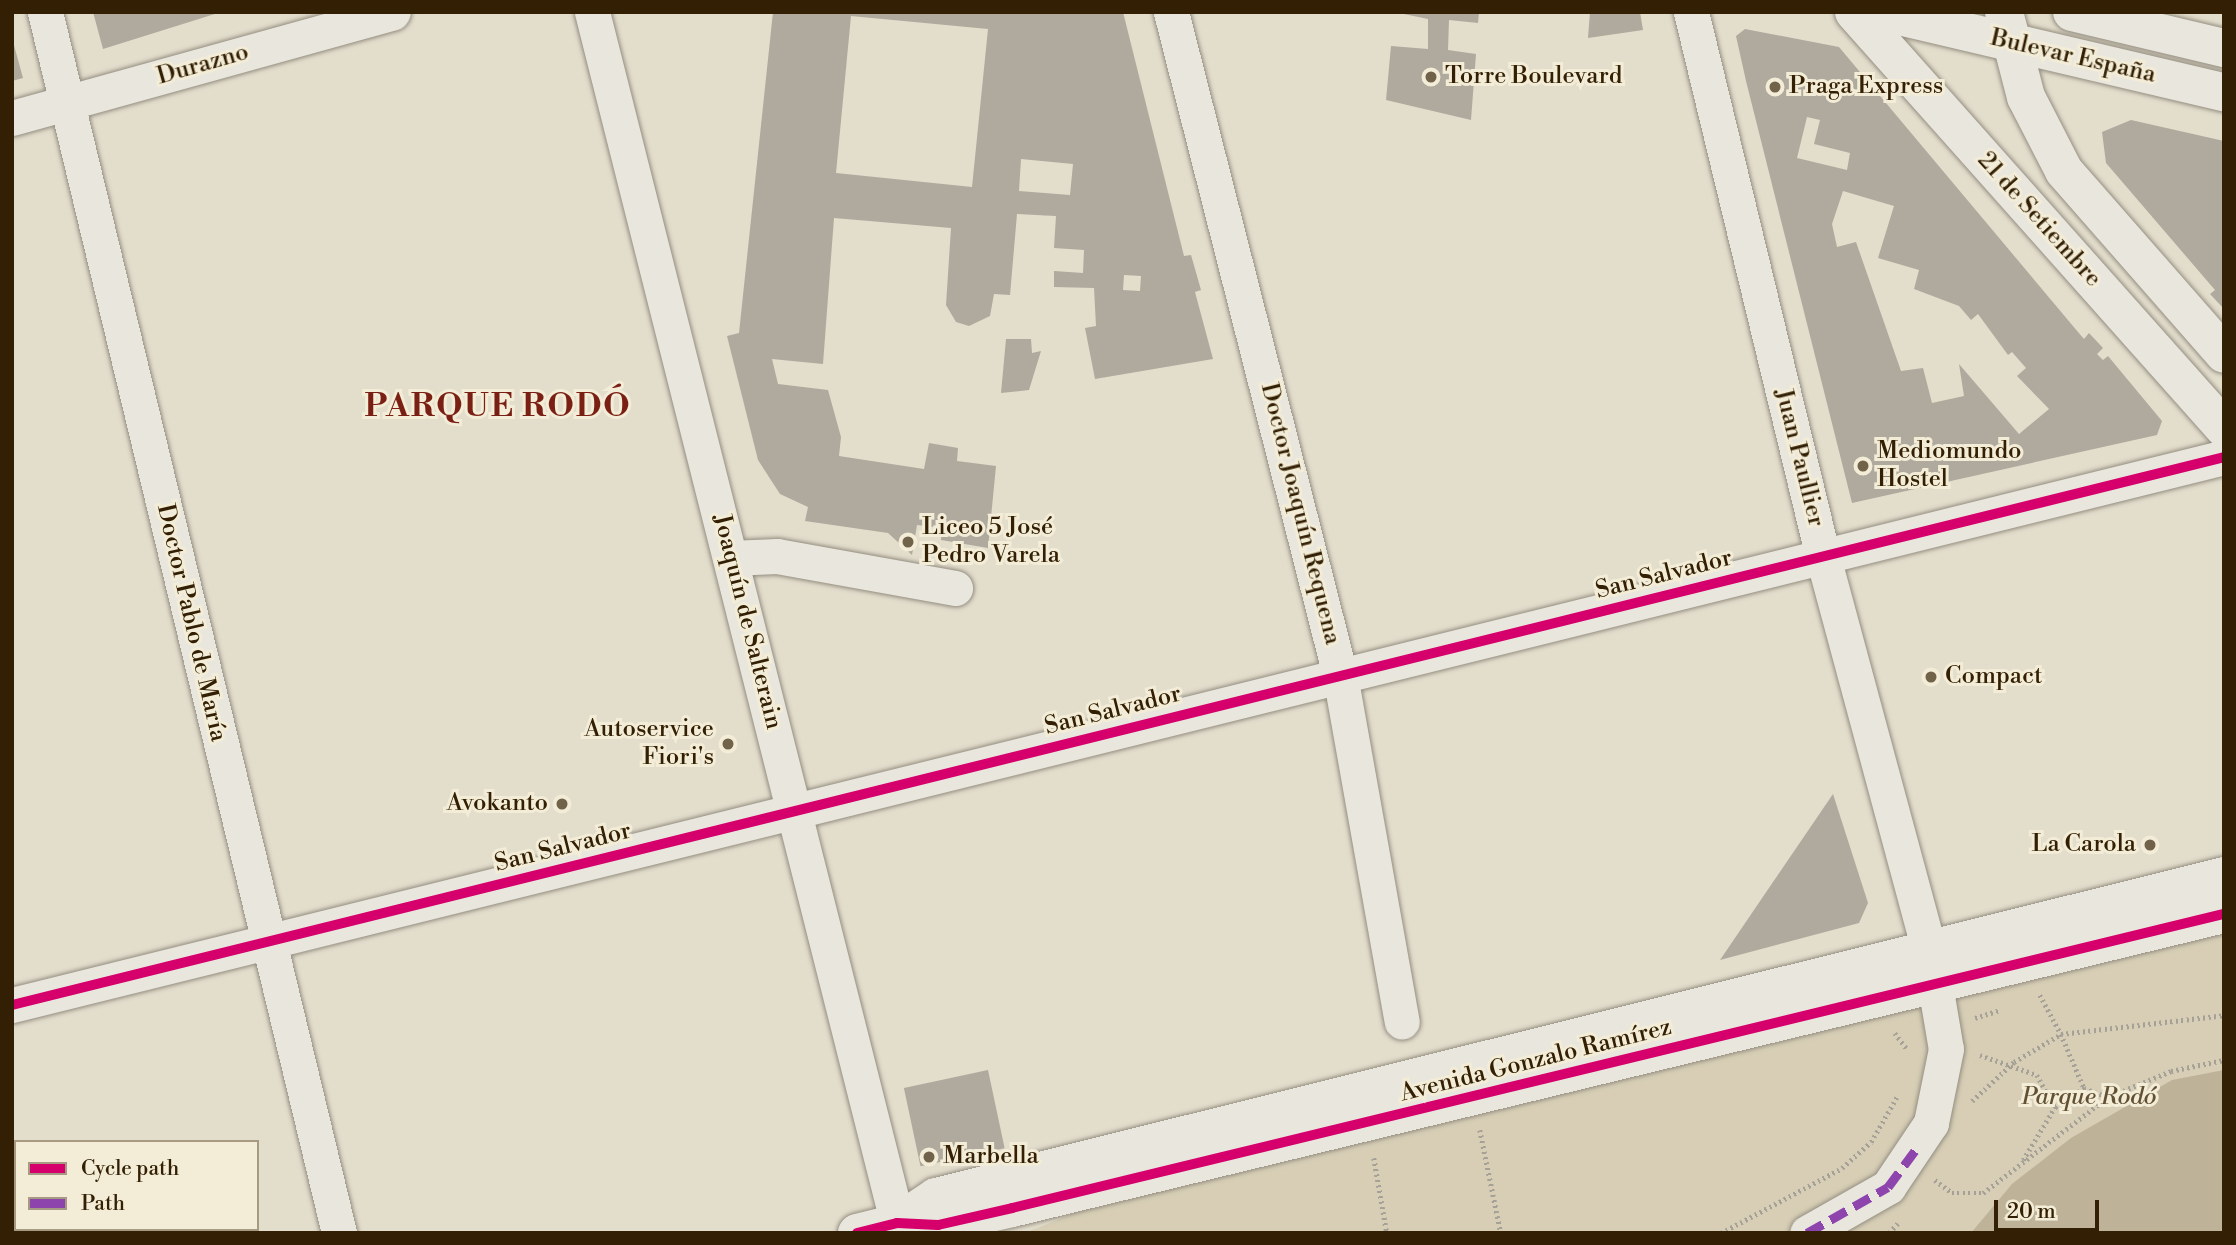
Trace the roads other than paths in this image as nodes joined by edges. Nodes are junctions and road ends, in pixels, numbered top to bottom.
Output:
1 (46, 12) edge
2 (393, 12) edge
3 (592, 12) edge
4 (1171, 12) edge
5 (1690, 12) edge
6 (1854, 12) edge
7 (1882, 12) edge
8 (2072, 12) edge
9 (2008, 27) edge
10 (2224, 48) edge
11 (2224, 92) edge
12 (68, 103) junction
13 (12, 118) edge
14 (2224, 354) edge
15 (2224, 428) edge
16 (2224, 457) edge
17 (1823, 557) junction
18 (730, 558) junction
19 (955, 588) dead end
20 (1340, 675) junction
21 (796, 812) junction
22 (2224, 876) edge
23 (2224, 914) edge
24 (268, 942) junction
25 (1933, 966) junction
26 (12, 1005) edge
27 (1402, 1021) dead end
28 (1004, 1221) edge
29 (899, 1228) edge
30 (340, 1233) edge
31 (857, 1233) edge
32 (1807, 1233) edge

1 - 12 street, Doctor Pablo de María
2 - 12 street, Durazno
3 - 18 street, Joaquín de Salterain
4 - 20 street, Doctor Joaquín Requena
5 - 17 street, Juan Paullier
6 - 15 street, 21 de Setiembre
7 - 9 street, Bulevar España
8 - 10 street, Bulevar España
9 - 11 street, Bulevar España
9 - 14 street, 21 de Setiembre
12 - 13 street, Durazno
12 - 24 street, Doctor Pablo de María
16 - 17 street, San Salvador
17 - 20 street, San Salvador
17 - 25 street, Juan Paullier
18 - 19 street
18 - 21 street, Joaquín de Salterain
20 - 21 street, San Salvador
20 - 27 street, Doctor Joaquín Requena
21 - 24 street, San Salvador
21 - 29 street, Joaquín de Salterain
22 - 25 street, Avenida Gonzalo Ramírez
23 - 25 street, Avenida Gonzalo Ramírez
24 - 26 street, San Salvador
24 - 30 street, Doctor Pablo de María
25 - 28 street, Avenida Gonzalo Ramírez
25 - 29 street, Avenida Gonzalo Ramírez
25 - 32 street, Juan Paullier
28 - 29 street, Avenida Gonzalo Ramírez
29 - 31 street, Avenida Gonzalo Ramírez

